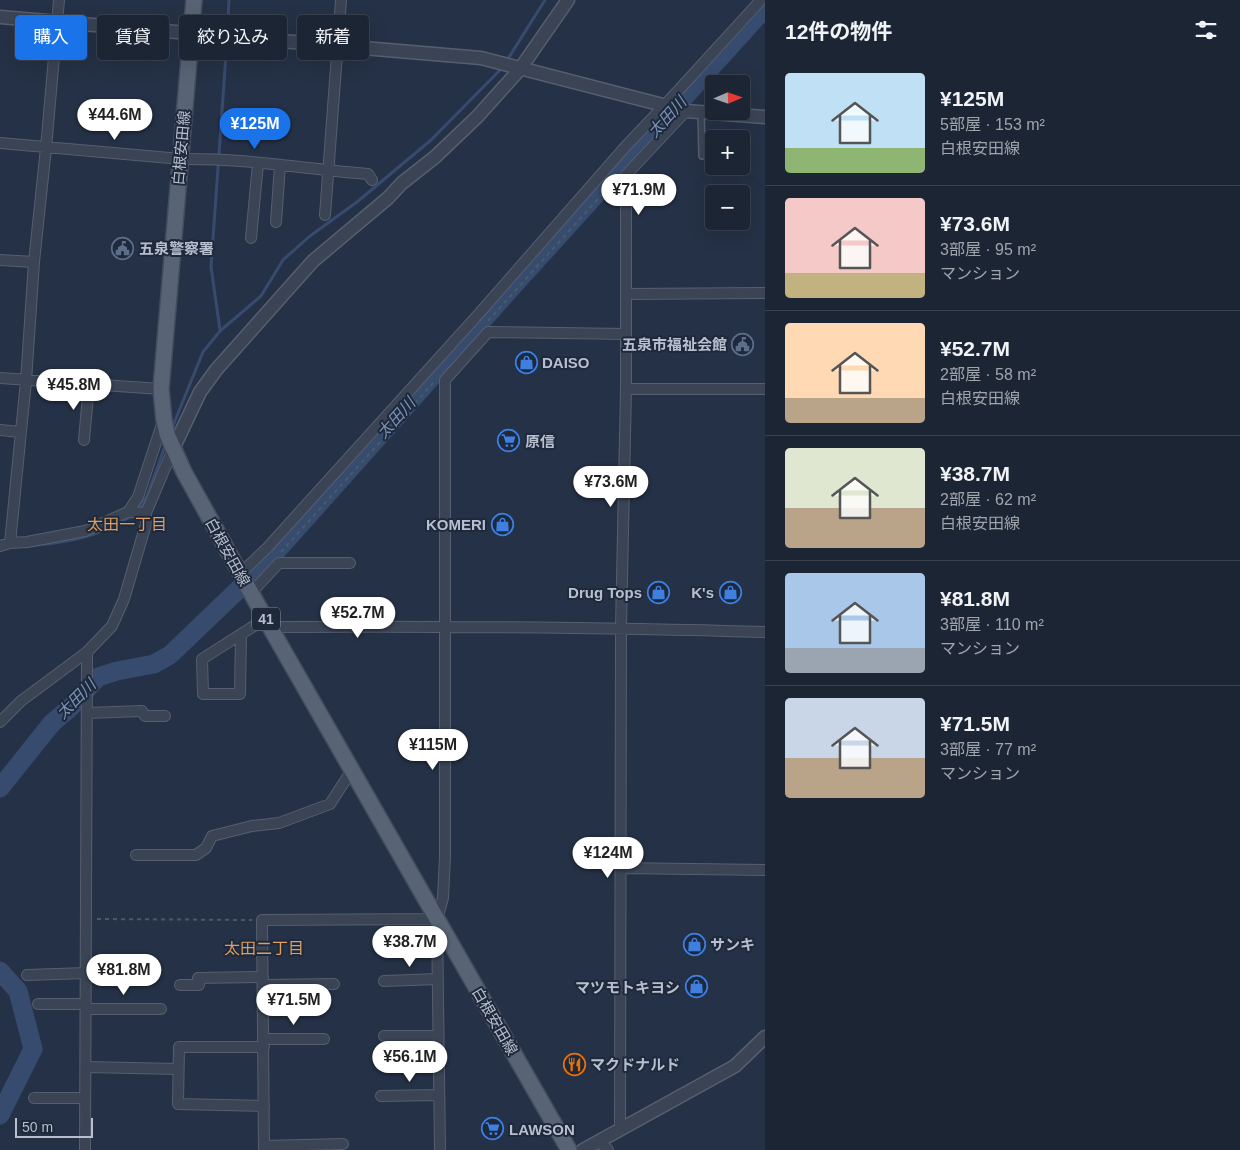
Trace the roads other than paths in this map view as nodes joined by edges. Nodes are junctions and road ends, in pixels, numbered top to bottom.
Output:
1 (59, 0) edge
2 (194, 0) edge
3 (341, 0) edge
4 (568, 0) edge
5 (761, 0) edge
6 (58, 15) edge
7 (193, 15) edge
8 (340, 15) edge
9 (0, 17) edge
10 (15, 18) edge
11 (87, 25) edge
12 (179, 33) edge
13 (369, 49) edge
14 (54, 60) edge
15 (189, 60) edge
16 (337, 60) edge
17 (520, 69) junction
18 (665, 105) junction
19 (686, 111) junction
20 (701, 112) junction
21 (765, 117) edge
22 (0, 143) edge
23 (46, 148) junction
24 (702, 156) dead end
25 (181, 159) junction
26 (258, 163) junction
27 (280, 165) junction
28 (328, 171) junction
29 (372, 180) dead end
30 (325, 215) dead end
31 (276, 222) dead end
32 (251, 238) dead end
33 (0, 260) edge
34 (34, 262) junction
35 (765, 292) edge
36 (626, 294) junction
37 (626, 334) junction
38 (0, 378) edge
39 (26, 381) junction
40 (89, 384) junction
41 (161, 389) junction
42 (626, 389) junction
43 (765, 389) edge
44 (164, 420) junction
45 (0, 430) edge
46 (20, 432) junction
47 (84, 440) dead end
48 (173, 449) junction
49 (128, 512) junction
50 (146, 513) junction
51 (5, 545) edge
52 (350, 563) dead end
53 (240, 574) junction
54 (251, 593) junction
55 (267, 623) junction
56 (446, 625) junction
57 (621, 627) junction
58 (765, 632) edge
59 (241, 634) junction
60 (87, 652) junction
61 (87, 713) junction
62 (165, 716) dead end
63 (0, 722) edge
64 (352, 770) junction
65 (136, 855) dead end
66 (620, 868) junction
67 (765, 870) edge
68 (437, 919) junction
69 (86, 973) junction
70 (27, 975) dead end
71 (438, 980) junction
72 (263, 981) junction
73 (384, 981) dead end
74 (334, 984) dead end
75 (180, 985) dead end
76 (38, 1004) dead end
77 (86, 1006) junction
78 (161, 1009) dead end
79 (384, 1036) dead end
80 (438, 1036) junction
81 (765, 1037) edge
82 (324, 1039) dead end
83 (264, 1043) junction
84 (86, 1067) junction
85 (178, 1069) junction
86 (439, 1095) junction
87 (381, 1096) dead end
88 (34, 1098) dead end
89 (85, 1098) junction
90 (264, 1106) junction
91 (620, 1130) junction
92 (343, 1144) dead end
93 (603, 1146) edge
94 (264, 1148) edge
95 (85, 1150) edge
96 (440, 1150) edge
97 (570, 1150) edge
98 (583, 1150) edge

1 - 6 street
2 - 7 main road, 白根安田線 / 41
3 - 8 street
4 - 17 street
5 - 18 street
9 - 10 street
11 - 12 street
13 - 17 street
14 - 23 street
15 - 25 main road, 白根安田線 / 41
16 - 28 street
17 - 18 street
17 - 48 street
18 - 19 street
18 - 53 street
19 - 20 street
19 - 36 street
20 - 21 street
20 - 24 lane
22 - 23 street
23 - 25 street
23 - 34 street
25 - 26 street
25 - 41 main road, 白根安田線 / 41
26 - 27 street
26 - 32 street
27 - 28 street
27 - 31 street
28 - 29 street
28 - 30 street
33 - 34 street
34 - 39 street
35 - 36 street
36 - 37 street
37 - 42 street
37 - 56 street
38 - 39 street
39 - 40 street
39 - 46 street
40 - 41 street
40 - 47 street
41 - 44 main road, 白根安田線 / 41
42 - 43 street
42 - 57 street
44 - 48 main road, 白根安田線 / 41
44 - 49 street
45 - 46 street
46 - 51 street
48 - 50 street
48 - 53 main road, 白根安田線 / 41
49 - 50 street
49 - 51 street
50 - 60 street
52 - 54 street
53 - 54 main road, 白根安田線 / 41
54 - 55 main road, 白根安田線 / 41
55 - 56 street
55 - 59 street
55 - 64 main road, 白根安田線 / 41
56 - 57 street
56 - 68 street
57 - 58 street
57 - 66 street
59 - 59 street
60 - 61 street
60 - 63 street
61 - 62 street
61 - 69 street
64 - 65 street
64 - 68 main road, 白根安田線 / 41
66 - 67 street
66 - 91 street
68 - 71 street
68 - 72 street
68 - 97 main road, 白根安田線 / 41
69 - 70 street
69 - 77 street
71 - 73 street
71 - 80 street
72 - 74 street
72 - 75 street
72 - 83 street
76 - 77 street
77 - 78 street
77 - 84 street
79 - 80 street
80 - 86 street
81 - 91 street
82 - 83 street
83 - 85 street
83 - 90 street
84 - 85 street
84 - 89 street
85 - 90 street
86 - 87 street
86 - 96 street
88 - 89 street
89 - 95 street
90 - 94 street
91 - 93 street
92 - 94 street
93 - 98 street

